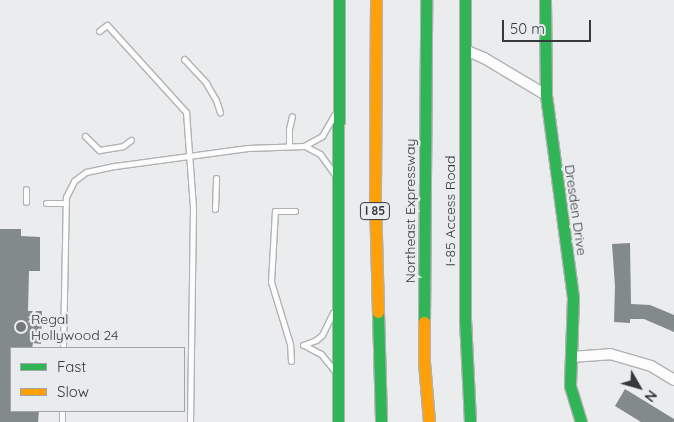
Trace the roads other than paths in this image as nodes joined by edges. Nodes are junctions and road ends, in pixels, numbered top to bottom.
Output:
1 (339, 0) edge
2 (376, 0) edge
3 (426, 0) edge
4 (465, 0) edge
5 (545, 0) edge
6 (99, 31) dead end
7 (465, 50) junction
8 (184, 59) dead end
9 (546, 95) junction
10 (338, 106) junction
11 (220, 112) dead end
12 (292, 116) dead end
13 (85, 136) dead end
14 (131, 140) dead end
15 (289, 146) junction
16 (304, 146) junction
17 (190, 157) junction
18 (216, 178) dead end
19 (338, 180) junction
20 (26, 189) dead end
21 (26, 202) dead end
22 (46, 203) dead end
23 (66, 203) junction
24 (215, 208) dead end
25 (295, 211) dead end
26 (337, 299) junction
27 (63, 347) edge
28 (571, 357) junction
29 (291, 361) dead end
30 (337, 374) junction
31 (674, 380) edge
32 (190, 422) edge
33 (338, 422) edge
34 (381, 422) edge
35 (429, 422) edge
36 (470, 422) edge
37 (581, 422) edge

1 - 10 main road
2 - 34 main road, I 85
3 - 35 main road, Northeast Expressway
4 - 7 main road, I-85 Access Road
5 - 9 main road, Dresden Drive
6 - 17 lane
7 - 9 street
7 - 36 main road, I-85 Access Road
8 - 11 lane
9 - 28 main road, Dresden Drive
10 - 16 lane
10 - 19 main road
12 - 15 lane
13 - 14 lane
15 - 16 lane
15 - 17 lane
16 - 19 lane
17 - 23 lane
17 - 32 lane
18 - 24 lane
19 - 26 main road
20 - 21 lane
22 - 23 lane
23 - 27 lane
25 - 29 lane
26 - 30 main road
26 - 30 lane
28 - 31 street
28 - 37 main road, Dresden Drive
30 - 33 main road

